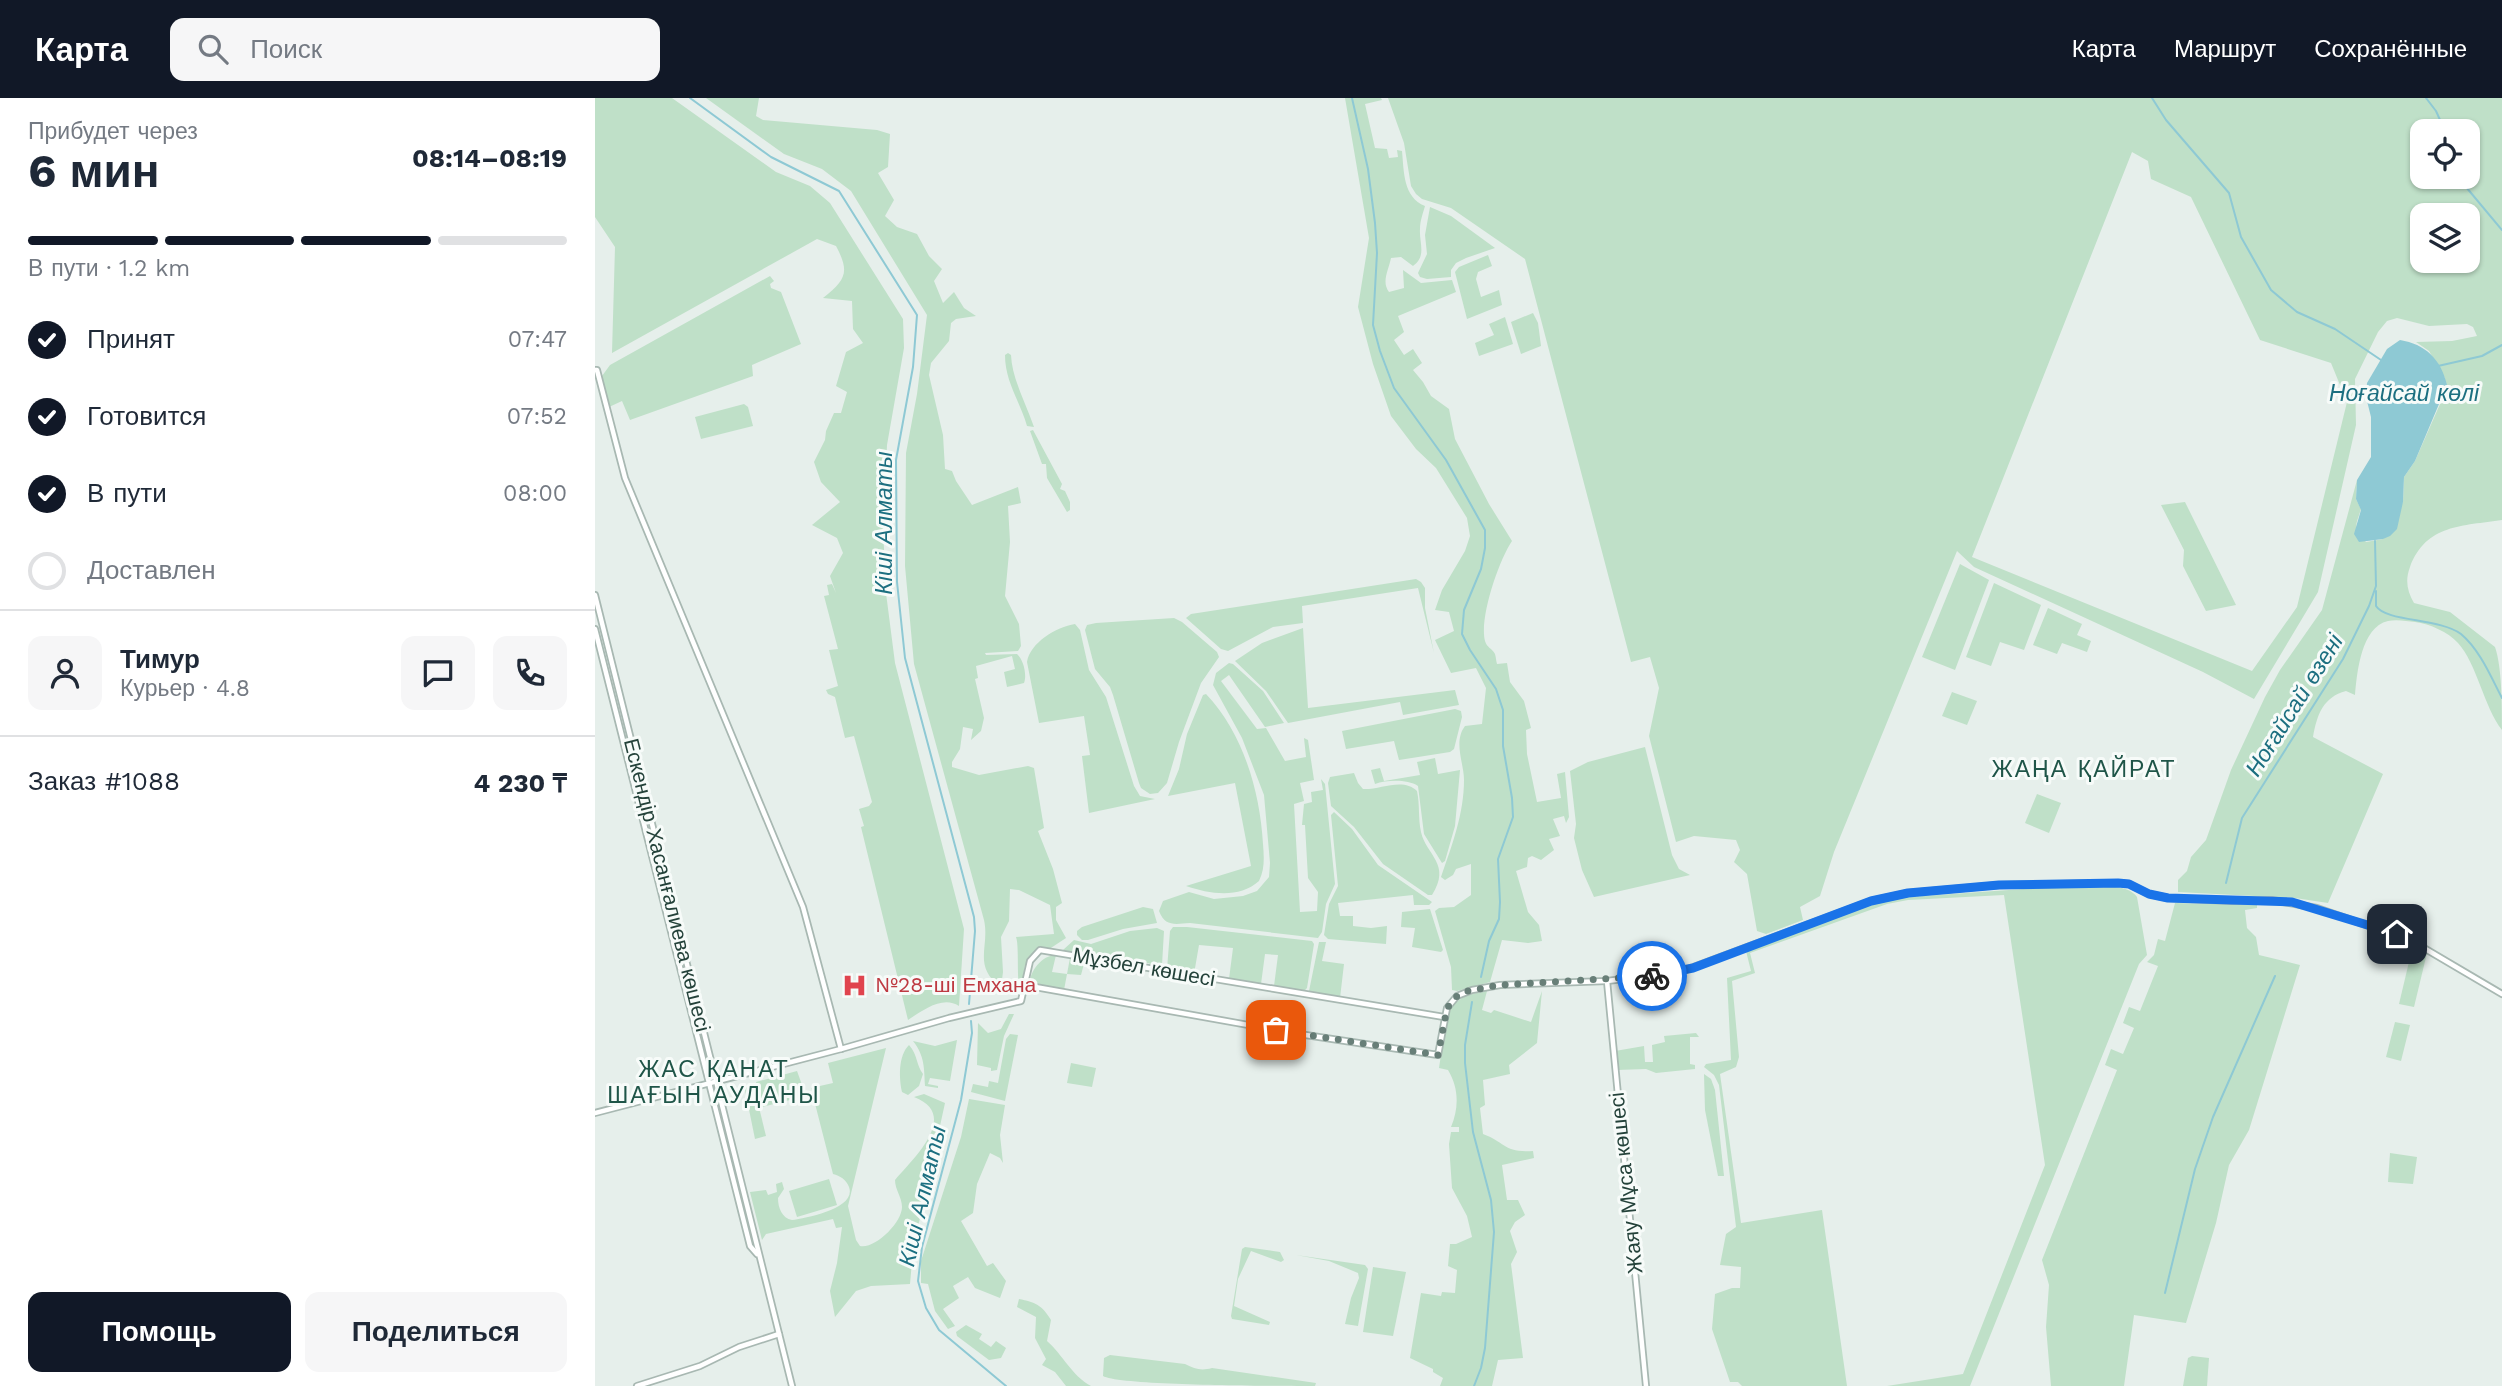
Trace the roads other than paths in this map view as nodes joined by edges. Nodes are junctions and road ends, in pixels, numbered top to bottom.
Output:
1 (595, 370) edge
2 (595, 595) edge
3 (595, 629) edge
4 (1607, 981) junction
5 (1024, 985) junction
6 (2502, 994) edge
7 (1444, 1017) junction
8 (841, 1049) junction
9 (716, 1081) junction
10 (709, 1083) junction
11 (595, 1113) edge
12 (760, 1258) junction
13 (779, 1334) junction
14 (637, 1386) edge
15 (792, 1386) edge
16 (1646, 1386) edge

1 - 8 street
2 - 9 street, Ескендір Хасанғалиева көшесі
3 - 10 street, Ескендір Хасанғалиева көшесі
4 - 6 street
4 - 7 street
4 - 16 street, Жаяу Мұса көшесі
5 - 7 street, Мұзбел көшесі
5 - 7 street
5 - 8 street
8 - 9 street
9 - 10 street
9 - 12 street, Ескендір Хасанғалиева көшесі
10 - 11 street
10 - 12 street, Ескендір Хасанғалиева көшесі
12 - 13 street, Ескендір Хасанғалиева көшесі
13 - 14 street
13 - 15 street, Ескендір Хасанғалиева көшесі

